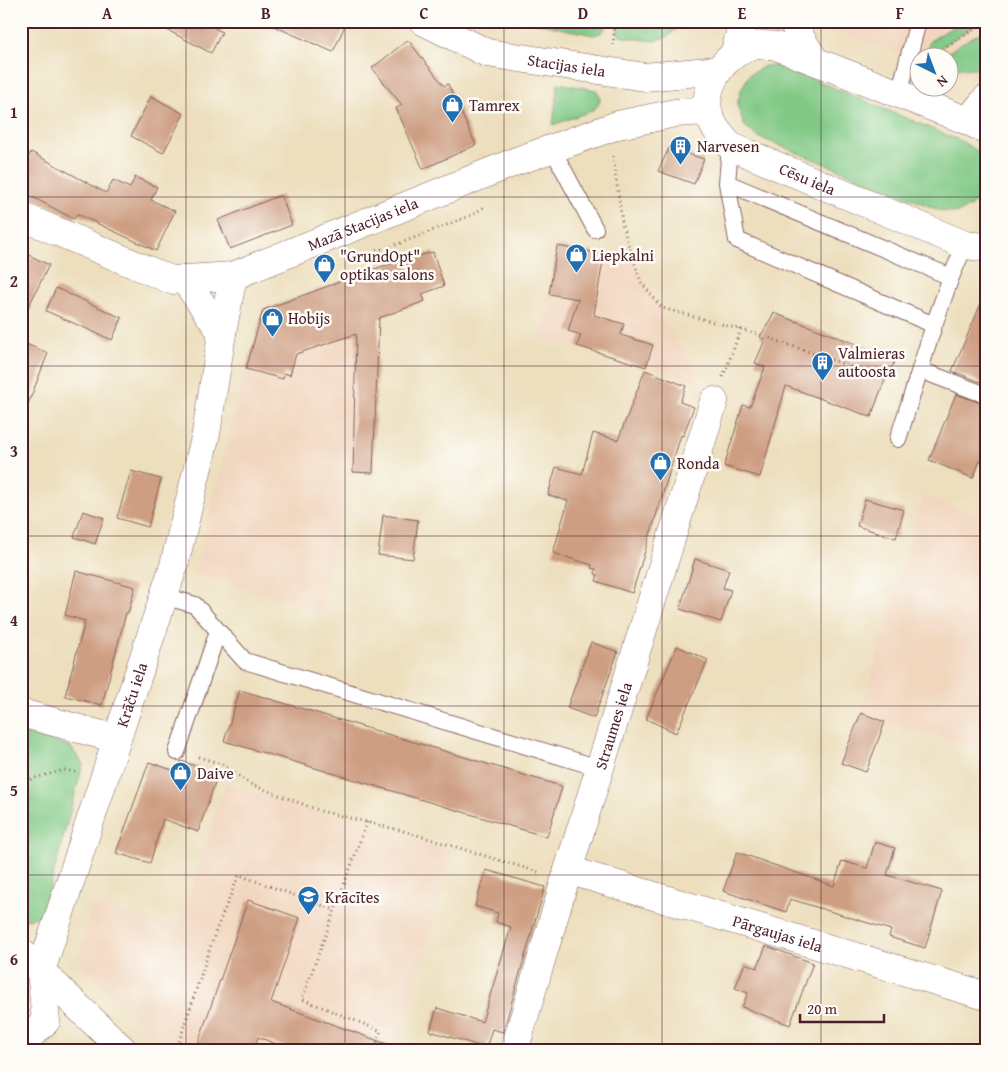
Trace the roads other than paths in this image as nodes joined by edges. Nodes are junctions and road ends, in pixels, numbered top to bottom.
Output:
1 (423, 21) edge
2 (744, 21) edge
3 (793, 21) edge
4 (917, 25) dead end
5 (815, 61) junction
6 (726, 62) junction
7 (900, 94) junction
8 (986, 98) edge
9 (708, 112) junction
10 (977, 126) edge
11 (730, 146) junction
12 (552, 148) junction
13 (727, 184) junction
14 (21, 216) edge
15 (594, 229) dead end
16 (975, 245) edge
17 (233, 276) junction
18 (951, 277) junction
19 (184, 279) junction
20 (934, 325) junction
21 (222, 333) junction
22 (920, 370) junction
23 (986, 395) edge
24 (714, 400) road end
25 (898, 440) dead end
26 (164, 596) junction
27 (218, 631) junction
28 (21, 713) edge
29 (117, 737) junction
30 (177, 752) road end
31 (600, 768) junction
32 (566, 875) junction
33 (21, 952) edge
34 (41, 971) junction
35 (986, 996) edge
36 (21, 1044) edge
37 (124, 1051) edge
38 (514, 1051) edge

1 - 6 street, Stacijas iela
2 - 6 street
3 - 5 street
4 - 7 lane
5 - 6 street
5 - 7 street
6 - 9 street
7 - 10 street
8 - 10 street
9 - 11 street, Cēsu iela
9 - 12 street, Mazā Stacijas iela
11 - 13 lane
11 - 16 street, Cēsu iela
12 - 15 lane
12 - 17 street, Mazā Stacijas iela
13 - 18 lane
13 - 20 lane
14 - 19 street, Mazā Stacijas iela
16 - 18 lane
17 - 19 street, Mazā Stacijas iela
17 - 21 street, Krāču iela
18 - 20 lane
19 - 21 street
20 - 22 lane
21 - 26 street, Krāču iela
22 - 23 lane
22 - 25 lane
24 - 31 street, Straumes iela
26 - 27 lane
26 - 29 street, Krāču iela
27 - 30 lane
27 - 31 lane
28 - 29 street
29 - 34 street, Krāču iela
31 - 32 street, Straumes iela
32 - 35 street, Pārgaujas iela
32 - 38 street, Straumes iela
33 - 34 street
34 - 36 street, Krāču iela
34 - 37 street

